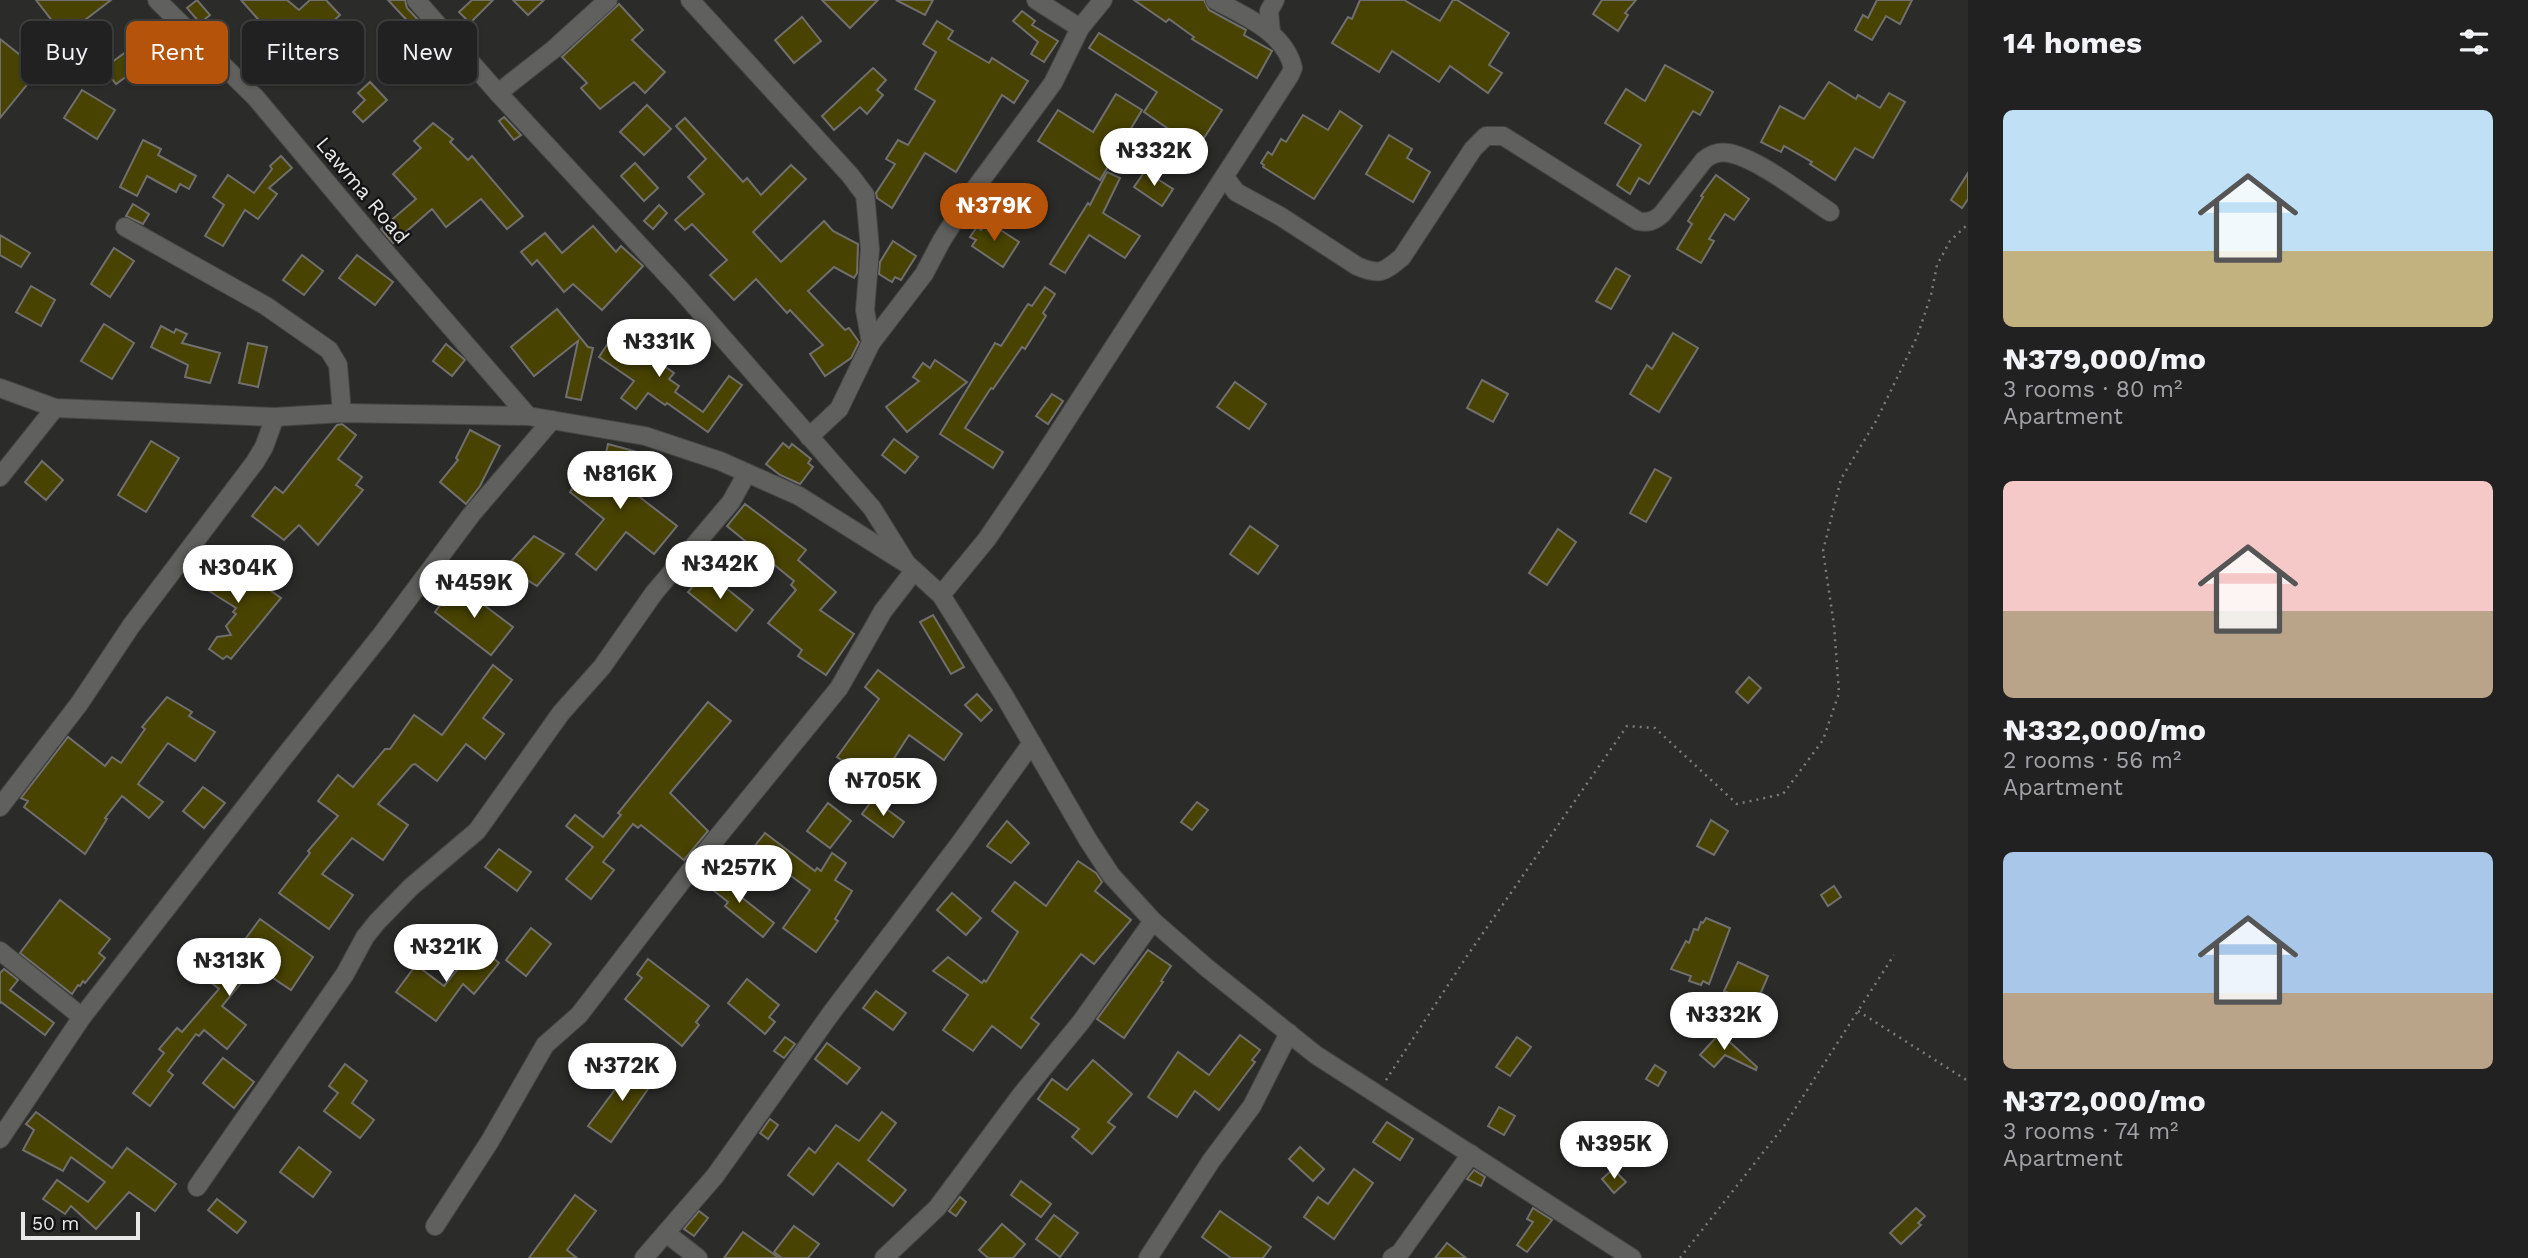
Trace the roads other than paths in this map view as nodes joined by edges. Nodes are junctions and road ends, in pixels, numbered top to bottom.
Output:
1 (157, 0) edge
2 (416, 0) edge
3 (608, 0) edge
4 (690, 0) edge
5 (1036, 0) edge
6 (1103, 0) edge
7 (1215, 0) edge
8 (1272, 6) edge
9 (1246, 17) junction
10 (1080, 28) junction
11 (1270, 33) junction
12 (498, 93) junction
13 (1225, 177) junction
14 (1830, 212) dead end
15 (125, 227) dead end
16 (871, 343) junction
17 (0, 388) edge
18 (55, 408) junction
19 (342, 413) junction
20 (275, 416) junction
21 (528, 416) junction
22 (552, 420) junction
23 (810, 437) junction
24 (747, 473) junction
25 (0, 477) edge
26 (872, 508) junction
27 (849, 526) junction
28 (910, 567) junction
29 (941, 595) junction
30 (1032, 743) junction
31 (0, 807) edge
32 (1153, 921) junction
33 (0, 951) edge
34 (82, 1017) junction
35 (1289, 1033) junction
36 (0, 1139) edge
37 (1471, 1154) junction
38 (197, 1187) dead end
39 (435, 1226) dead end
40 (666, 1233) junction
41 (644, 1258) edge
42 (698, 1258) edge
43 (884, 1258) edge
44 (1148, 1258) edge
45 (1392, 1258) edge
46 (1632, 1258) edge

1 - 21 street, Lawma Road
2 - 12 street
3 - 12 street
4 - 16 street
5 - 10 street
6 - 10 street
7 - 9 street
8 - 9 street
8 - 11 street
9 - 11 street
10 - 16 street
11 - 13 street
12 - 23 street
13 - 14 street
13 - 29 street
15 - 19 street
16 - 23 street
17 - 18 street
18 - 20 street
18 - 25 street
19 - 20 street
19 - 21 street
20 - 31 street
21 - 22 street
22 - 24 street
22 - 34 street
23 - 26 street
24 - 27 street
24 - 38 street
26 - 27 street
26 - 28 street
27 - 28 street
28 - 29 street
28 - 39 street
29 - 30 street
30 - 32 street
30 - 40 street
32 - 35 street
32 - 43 street
33 - 34 street
34 - 36 street
35 - 37 street
35 - 44 street
37 - 45 street
37 - 46 street
40 - 41 street
40 - 42 street

